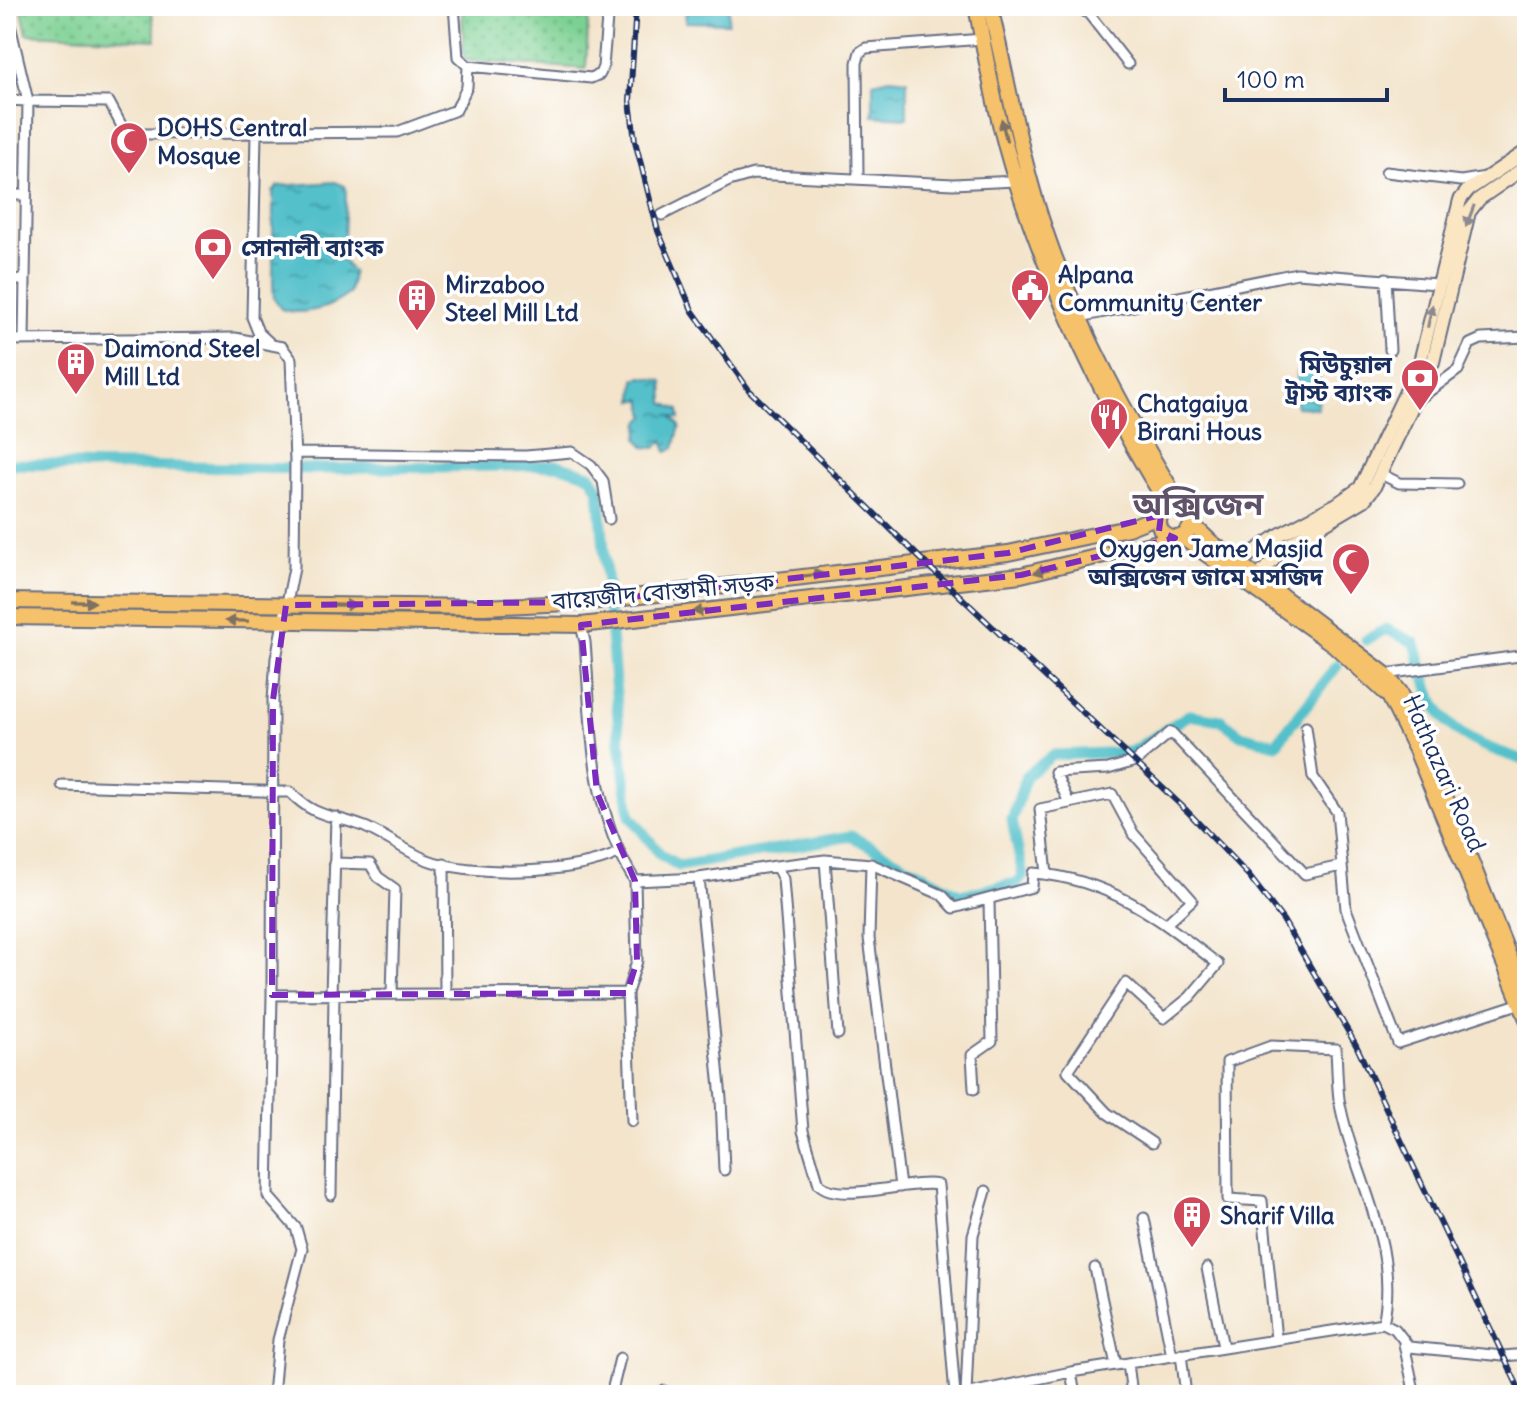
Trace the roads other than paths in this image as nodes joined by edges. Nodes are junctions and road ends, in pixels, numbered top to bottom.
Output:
1 (454, 6) edge
2 (608, 6) edge
3 (976, 6) edge
4 (990, 6) edge
5 (1077, 6) edge
6 (6, 8) edge
7 (983, 39) junction
8 (1128, 64) dead end
9 (468, 66) junction
10 (6, 100) edge
11 (28, 101) junction
12 (256, 134) junction
13 (1527, 151) edge
14 (1527, 166) edge
15 (1386, 172) dead end
16 (1489, 176) junction
17 (858, 178) junction
18 (1016, 181) junction
19 (6, 195) edge
20 (26, 195) junction
21 (662, 215) dead end
22 (1386, 278) junction
23 (6, 280) edge
24 (25, 280) junction
25 (1437, 284) junction
26 (1080, 317) junction
27 (1527, 337) edge
28 (6, 340) edge
29 (24, 340) junction
30 (271, 344) junction
31 (1390, 350) dead end
32 (1416, 401) junction
33 (295, 457) junction
34 (1381, 474) junction
35 (1457, 484) dead end
36 (1170, 510) junction
37 (609, 519) dead end
38 (1191, 523) junction
39 (1178, 538) junction
40 (1238, 563) junction
41 (1258, 577) junction
42 (6, 601) edge
43 (286, 605) junction
44 (6, 617) edge
45 (281, 623) junction
46 (585, 624) junction
47 (1527, 655) edge
48 (1385, 674) junction
49 (1306, 727) dead end
50 (62, 785) dead end
51 (274, 790) junction
52 (1069, 803) junction
53 (336, 817) junction
54 (618, 853) junction
55 (825, 860) junction
56 (334, 863) junction
57 (444, 863) junction
58 (871, 864) junction
59 (776, 866) junction
60 (1341, 866) junction
61 (1047, 874) junction
62 (699, 878) junction
63 (635, 881) junction
64 (989, 901) junction
65 (1166, 924) junction
66 (392, 993) junction
67 (445, 993) junction
68 (627, 993) junction
69 (272, 995) junction
70 (332, 995) junction
71 (1522, 1003) edge
72 (1527, 1019) edge
73 (838, 1034) dead end
74 (974, 1089) dead end
75 (632, 1121) dead end
76 (1152, 1143) dead end
77 (724, 1170) dead end
78 (900, 1187) junction
79 (986, 1191) dead end
80 (331, 1195) dead end
81 (1144, 1218) dead end
82 (1095, 1268) dead end
83 (1207, 1268) dead end
84 (1383, 1323) junction
85 (1403, 1338) junction
86 (1276, 1339) junction
87 (1223, 1347) junction
88 (1527, 1354) edge
89 (1176, 1355) junction
90 (620, 1358) dead end
91 (1128, 1363) junction
92 (1116, 1365) junction
93 (1071, 1372) junction
94 (964, 1394) edge
95 (273, 1395) edge
96 (611, 1395) edge
97 (955, 1395) edge
98 (1075, 1395) edge
99 (1132, 1395) edge
100 (1186, 1395) edge
101 (1415, 1395) edge

1 - 9 street
2 - 9 street
3 - 7 main road
4 - 26 main road
5 - 8 street
6 - 11 street
7 - 17 street
18 -> 7 main road
9 - 12 street
10 - 11 street
11 - 12 street
11 - 20 street
12 - 30 street
13 - 16 main road
14 -> 32 main road
15 - 16 street
16 - 25 main road
17 - 18 street
17 - 21 street
18 - 36 main road
19 - 20 street
20 - 24 street
22 - 25 street
22 - 26 street
22 - 31 street
23 - 24 street
24 - 29 street
40 -> 25 main road
26 - 36 main road
27 - 32 street
28 - 29 street
29 - 30 street
30 - 33 street
32 - 34 main road
33 - 37 street
33 - 43 street
34 - 35 street
34 - 41 main road
36 - 38 main road
36 - 39 main road
43 -> 36 main road, বায়েজীদ বোস্তামী সড়ক
38 - 39 main road
38 - 40 main road, Hathazari Road
39 -> 46 main road, বায়েজীদ বোস্তামী সড়ক
39 - 71 main road, Hathazari Road
40 - 41 main road, Hathazari Road
41 - 48 main road, Hathazari Road
42 -> 43 main road, বায়েজীদ বোস্তামী সড়ক
43 - 45 street
45 -> 44 main road, বায়েজীদ বোস্তামী সড়ক
45 - 46 main road, বায়েজীদ বোস্তামী সড়ক
45 - 51 street
46 - 54 street
47 - 48 street
48 - 71 main road, Hathazari Road
49 - 60 street
50 - 51 street
51 - 53 street
51 - 69 street
52 - 60 street
52 - 61 street
52 - 65 street
53 - 56 street
53 - 57 street
54 - 57 street
54 - 63 street
55 - 58 street
55 - 59 street
55 - 73 street
56 - 66 street
56 - 70 street
57 - 67 street
58 - 64 street
58 - 78 street
59 - 62 street
59 - 78 street
60 - 71 street
61 - 64 street
61 - 65 street
62 - 63 street
62 - 77 street
63 - 68 street
64 - 74 street
65 - 76 street
66 - 67 street
66 - 70 street
67 - 68 street
68 - 75 street
69 - 70 street
69 - 95 street
70 - 80 street
71 - 72 main road, Hathazari Road
78 - 97 street
79 - 94 street
81 - 89 street
82 - 92 street
83 - 87 street
84 - 85 street
84 - 86 street
84 - 86 street
85 - 88 street
85 - 101 street
86 - 87 street
87 - 89 street
89 - 91 street
89 - 100 street
90 - 96 street
91 - 92 street
91 - 99 street
92 - 93 street
93 - 94 street
93 - 98 street

